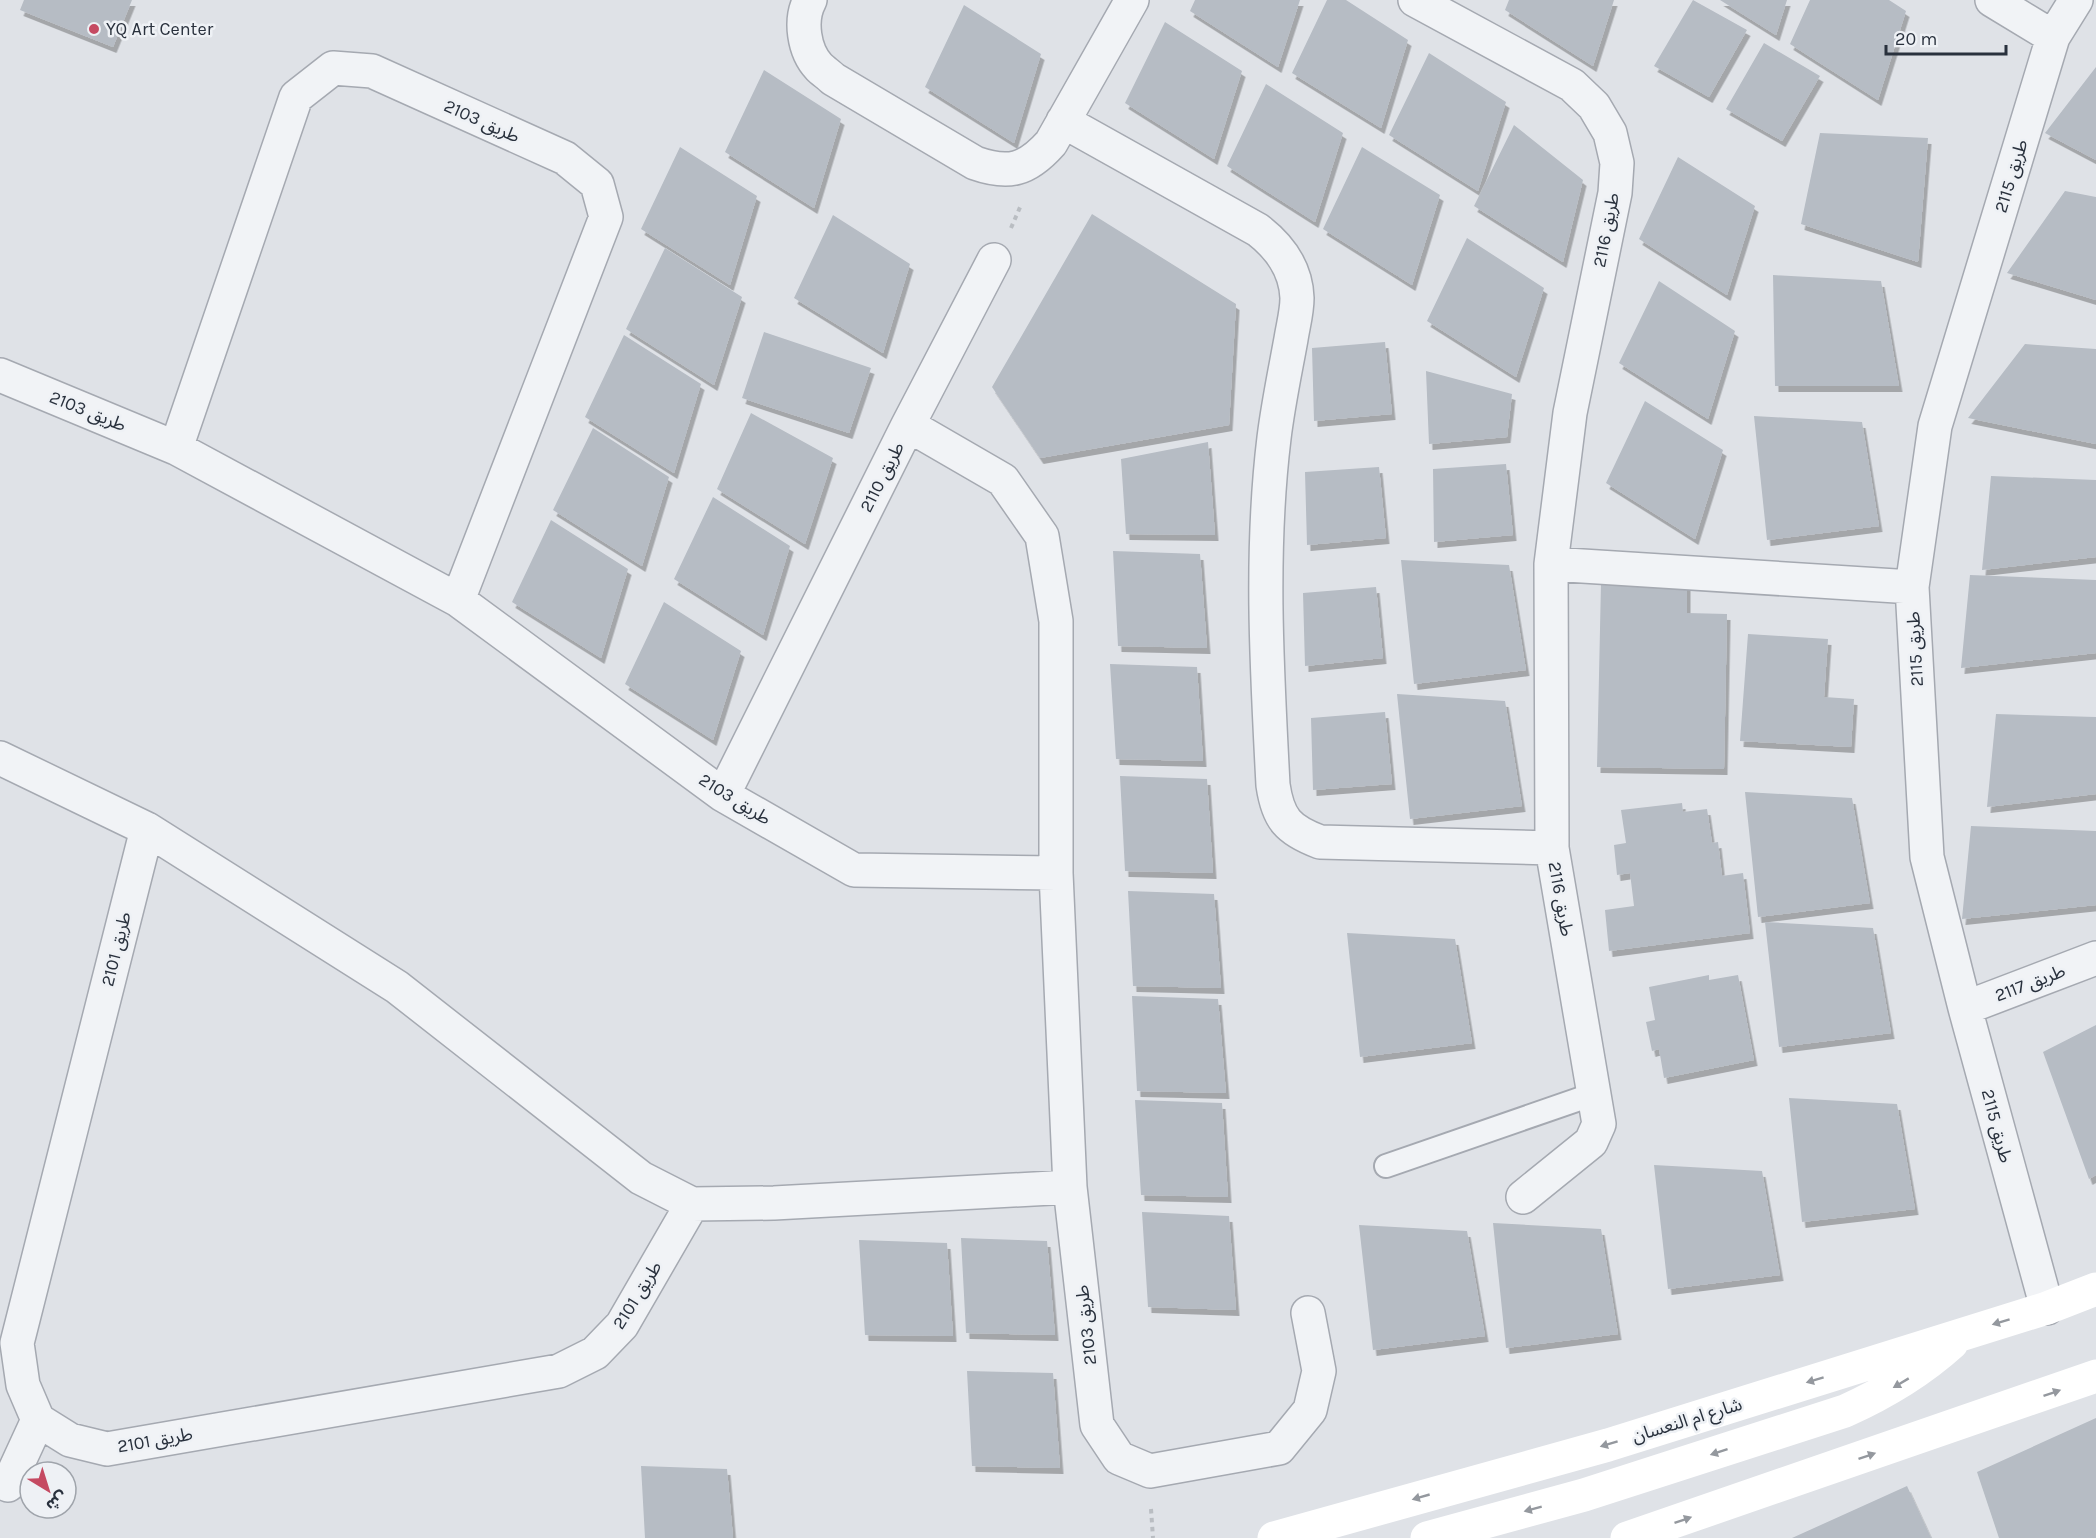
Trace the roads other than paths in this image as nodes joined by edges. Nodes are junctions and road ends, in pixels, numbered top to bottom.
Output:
1 (810, 0) edge
2 (1132, 0) edge
3 (1415, 0) edge
4 (1992, 0) edge
5 (2076, 0) edge
6 (2054, 37) junction
7 (1063, 121) junction
8 (994, 260) road end
9 (0, 375) edge
10 (908, 425) junction
11 (176, 447) junction
12 (1551, 564) junction
13 (1912, 587) junction
14 (458, 600) junction
15 (0, 758) edge
16 (723, 795) junction
17 (147, 828) junction
18 (1552, 848) junction
19 (1056, 873) junction
20 (2096, 958) edge
21 (1965, 1008) junction
22 (1594, 1094) junction
23 (1386, 1166) dead end
24 (1070, 1187) junction
25 (1523, 1197) dead end
26 (692, 1204) junction
27 (2096, 1289) edge
28 (2047, 1308) junction
29 (1308, 1313) dead end
30 (1963, 1333) junction
31 (2096, 1376) edge
32 (38, 1420) junction
33 (8, 1485) dead end
34 (1275, 1538) edge
35 (1427, 1538) edge
36 (1627, 1538) edge

1 - 7 street
2 - 7 street
3 - 12 street, طريق 2116
4 - 6 street
5 - 6 street, طريق 2115
6 - 13 street, طريق 2115
7 - 18 street
8 - 10 street, طريق 2110
9 - 11 street, طريق 2103
10 - 16 street, طريق 2110
10 - 19 street, طريق 2103
11 - 14 street, طريق 2103
11 - 14 street, طريق 2103
12 - 13 street
12 - 18 street, طريق 2116
13 - 21 street, طريق 2115
14 - 16 street, طريق 2103
15 - 17 street
16 - 19 street, طريق 2103
17 - 26 street
17 - 32 street, طريق 2101
18 - 22 street, طريق 2116
19 - 24 street, طريق 2103
20 - 21 street, طريق 2117
21 - 28 street, طريق 2115
22 - 23 lane
22 - 25 street, طريق 2116
24 - 26 street
24 - 29 street, طريق 2103
26 - 32 street, طريق 2101
27 - 28 main road, شارع ام النعسان
28 -> 30 main road, شارع ام النعسان
30 -> 34 main road, شارع ام النعسان
30 -> 35 main road
36 -> 31 main road
32 - 33 street

